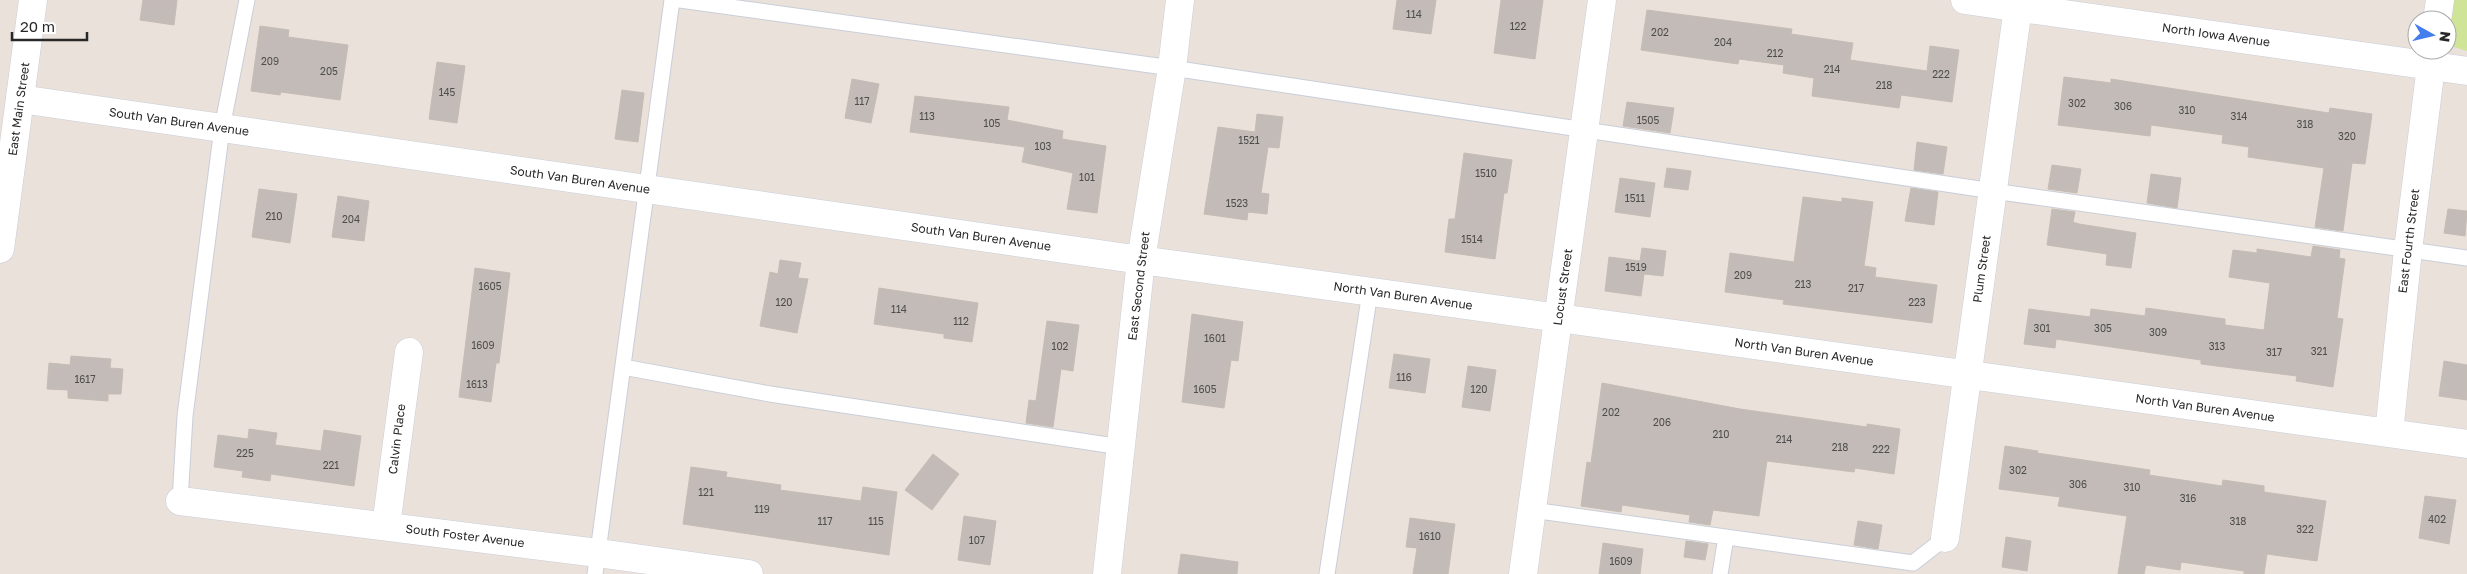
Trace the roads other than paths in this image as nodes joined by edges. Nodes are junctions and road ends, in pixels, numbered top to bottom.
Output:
1 (34, 0) edge
2 (247, 0) edge
3 (672, 0) edge
4 (680, 0) edge
5 (1180, 0) edge
6 (1602, 0) edge
7 (1965, 0) edge
8 (2019, 4) edge
9 (2407, 55) edge
10 (2432, 60) edge
11 (2437, 60) edge
12 (1172, 68) junction
13 (2467, 71) edge
14 (20, 99) junction
15 (222, 128) junction
16 (1584, 131) junction
17 (647, 190) junction
18 (1993, 191) junction
19 (0, 248) edge
20 (2408, 250) junction
21 (2467, 258) edge
22 (1141, 260) junction
23 (1370, 292) junction
24 (1558, 318) junction
25 (409, 352) dead end
26 (623, 367) junction
27 (1967, 375) junction
28 (2389, 433) junction
29 (2467, 444) edge
30 (1121, 447) junction
31 (180, 501) joint
32 (1532, 510) junction
33 (386, 526) junction
34 (1726, 537) junction
35 (1945, 538) joint
36 (597, 563) edge
37 (749, 574) edge
38 (1107, 574) edge
39 (1327, 574) edge
40 (1523, 574) edge
41 (1720, 574) edge

1 - 14 street, East Main Street
2 - 15 lane
3 - 17 lane
4 - 12 lane
5 - 12 street, East Second Street
6 - 16 street, Locust Street
7 - 8 street, North Iowa Avenue
8 - 9 street, North Iowa Avenue
8 - 18 street, Plum Street
10 - 20 street, East Fourth Street
11 - 13 street, North Iowa Avenue
12 - 16 lane
12 - 22 street, East Second Street
14 - 15 street, South Van Buren Avenue
14 - 19 street, East Main Street
15 - 17 street, South Van Buren Avenue
15 - 31 lane
16 - 18 lane
16 - 24 street, Locust Street
17 - 22 street, South Van Buren Avenue
17 - 26 lane
18 - 20 lane
18 - 27 street, Plum Street
20 - 21 lane
20 - 28 street, East Fourth Street
22 - 23 street, North Van Buren Avenue
22 - 30 street, East Second Street
23 - 24 street, North Van Buren Avenue
23 - 39 lane
24 - 27 street, North Van Buren Avenue
24 - 32 street, Locust Street
25 - 33 street, Calvin Place
26 - 30 lane
26 - 36 lane
27 - 28 street, North Van Buren Avenue
27 - 35 street, Plum Street
28 - 29 street, North Van Buren Avenue
30 - 38 street, East Second Street
31 - 33 street, South Foster Avenue
32 - 34 lane
32 - 40 street, Locust Street
33 - 36 street, South Foster Avenue
34 - 35 lane
34 - 41 lane
36 - 37 street, South Foster Avenue

